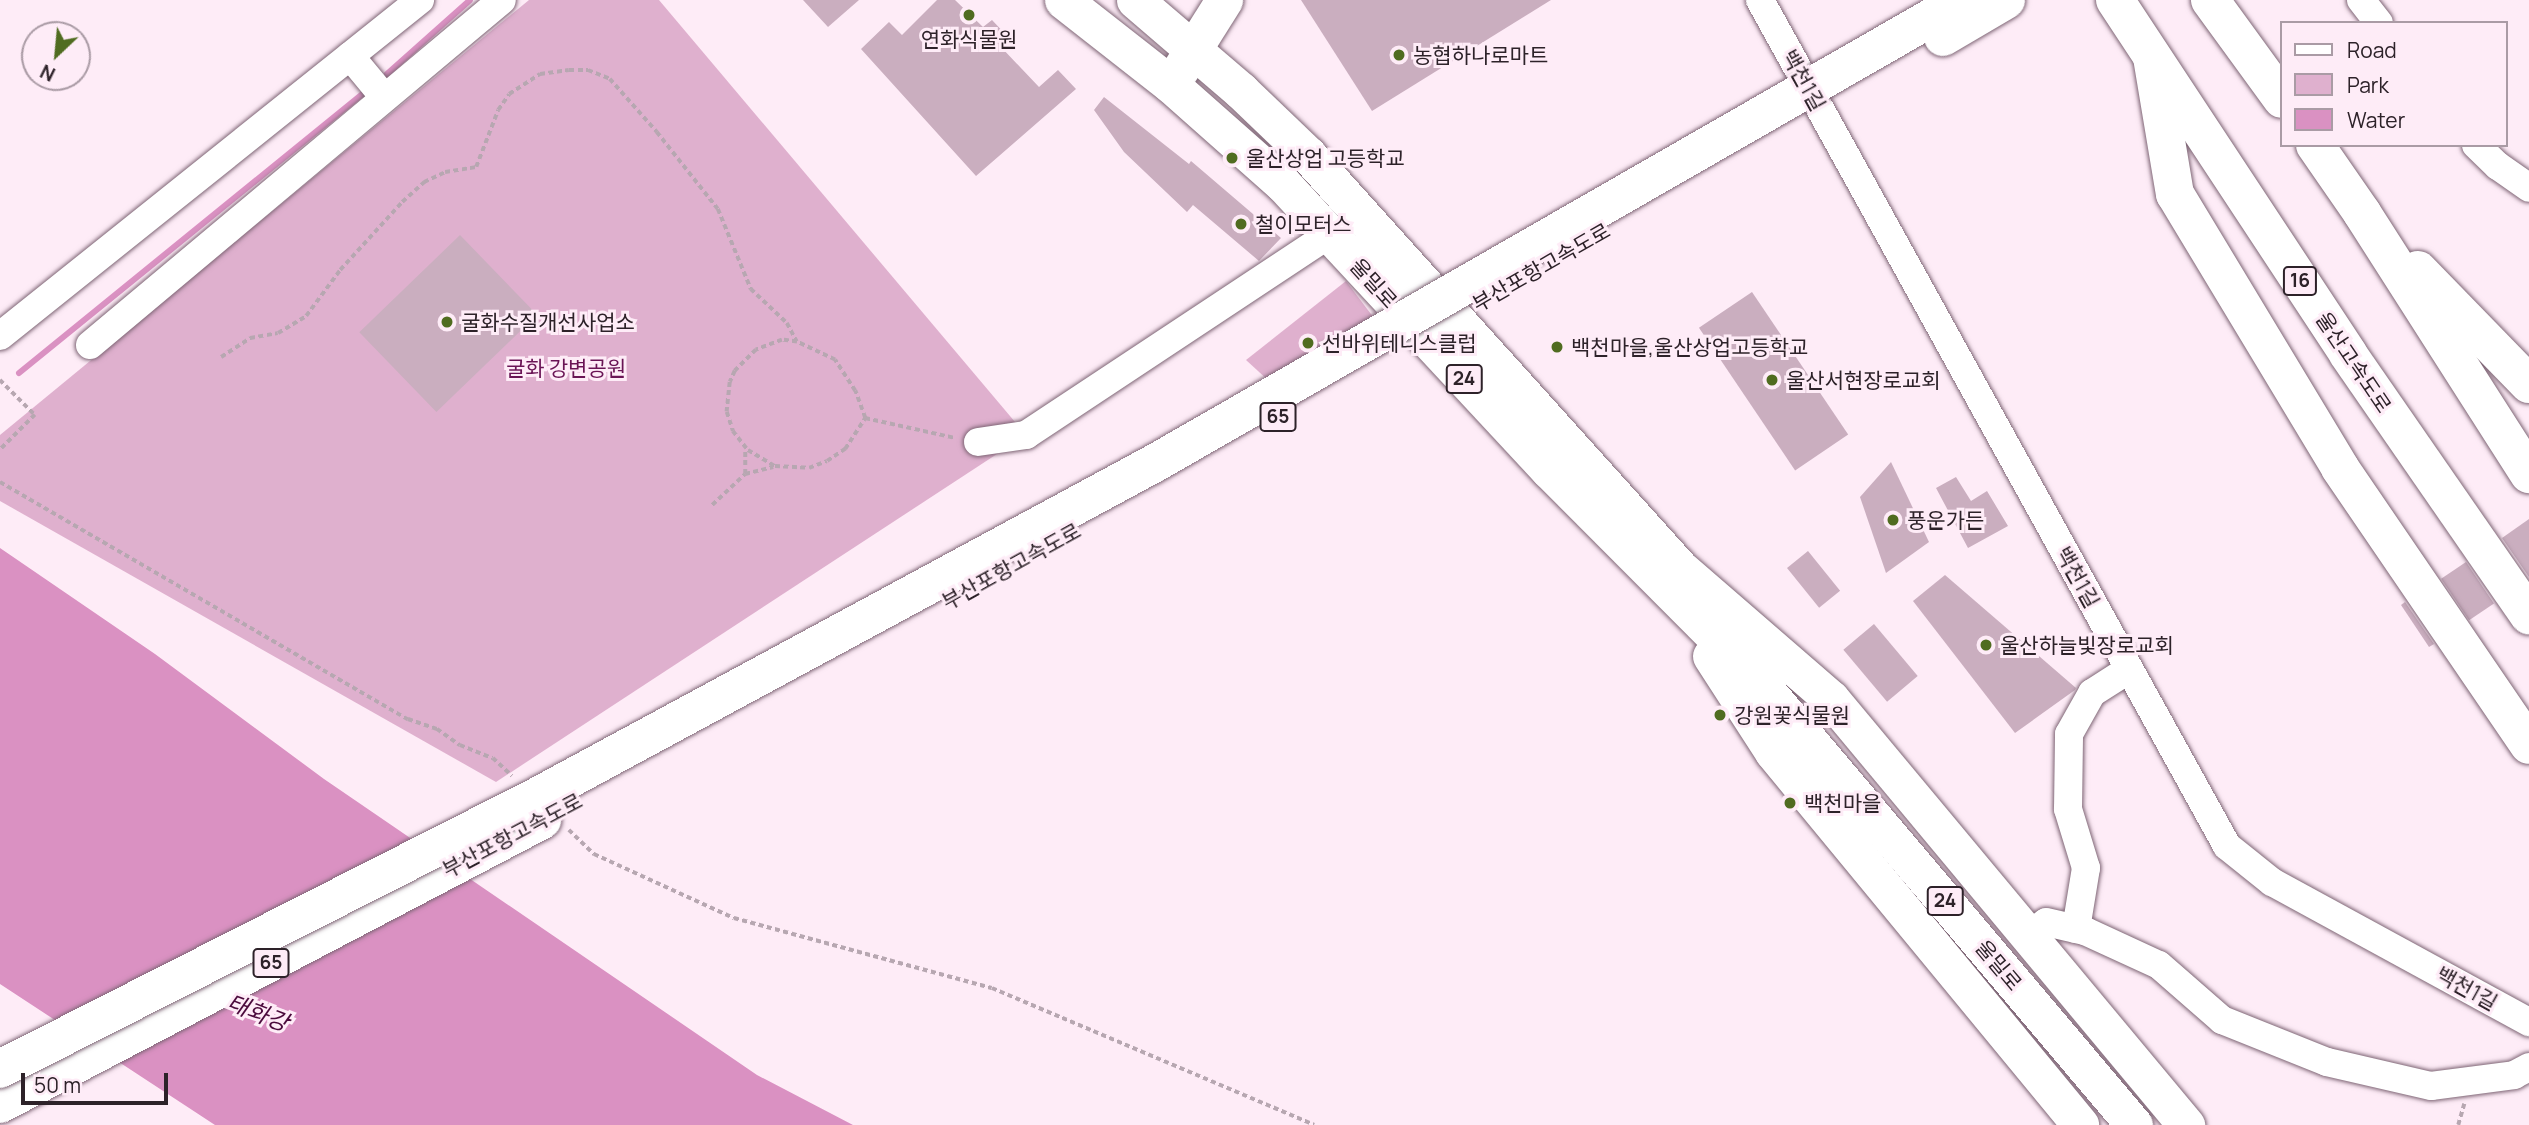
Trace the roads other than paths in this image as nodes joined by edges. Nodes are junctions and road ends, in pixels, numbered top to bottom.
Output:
1 (420, 0) edge
2 (502, 0) edge
3 (1063, 0) edge
4 (1135, 0) edge
5 (1224, 0) edge
6 (1760, 0) edge
7 (1928, 0) edge
8 (1962, 0) edge
9 (2006, 0) edge
10 (2210, 0) edge
11 (2231, 0) edge
12 (2361, 0) edge
13 (2116, 4) edge
14 (2377, 21) edge
15 (1195, 51) junction
16 (2248, 51) junction
17 (350, 56) junction
18 (2152, 57) junction
19 (1170, 84) junction
20 (2280, 96) edge
21 (384, 97) junction
22 (1777, 108) junction
23 (2316, 147) edge
24 (2478, 147) edge
25 (2529, 188) edge
26 (2362, 213) junction
27 (1330, 234) junction
28 (0, 337) edge
29 (90, 345) dead end
30 (2529, 384) edge
31 (978, 442) road end
32 (2529, 474) edge
33 (1675, 578) junction
34 (2529, 615) edge
35 (2129, 670) junction
36 (2529, 745) edge
37 (2076, 929) junction
38 (2029, 935) junction
39 (2529, 1022) edge
40 (2529, 1067) edge
41 (0, 1069) edge
42 (0, 1104) edge
43 (2081, 1125) edge
44 (2134, 1125) edge
45 (2186, 1125) edge

1 - 17 street
2 - 21 street
3 - 19 main road, 울밀로 / 24
4 - 15 main road, 울밀로 / 24
5 - 15 main road
6 - 35 street, 백천1길
7 - 22 highway, bridge
8 - 22 highway, 부산포항고속도로 / 65, bridge
9 - 42 highway, 부산포항고속도로 / 65, bridge
10 - 16 highway
11 - 16 highway
12 - 14 street
13 - 18 highway, 울산고속도로 / 16
15 - 19 main road
15 - 33 main road, 울밀로 / 24
16 - 20 highway
17 - 21 street
17 - 28 street
18 - 34 highway, 울산고속도로 / 16
18 - 36 highway
19 - 27 main road, 울밀로 / 24
21 - 29 street
22 - 41 highway, 부산포항고속도로 / 65, bridge
23 - 26 highway
24 - 25 street
26 - 30 highway
26 - 32 highway
27 - 31 street
27 - 33 main road, 울밀로 / 24
33 - 38 main road
33 - 43 main road
33 - 44 main road, 울밀로 / 24
35 - 37 street
35 - 39 street, 백천1길
37 - 38 street
37 - 40 street
38 - 45 main road

